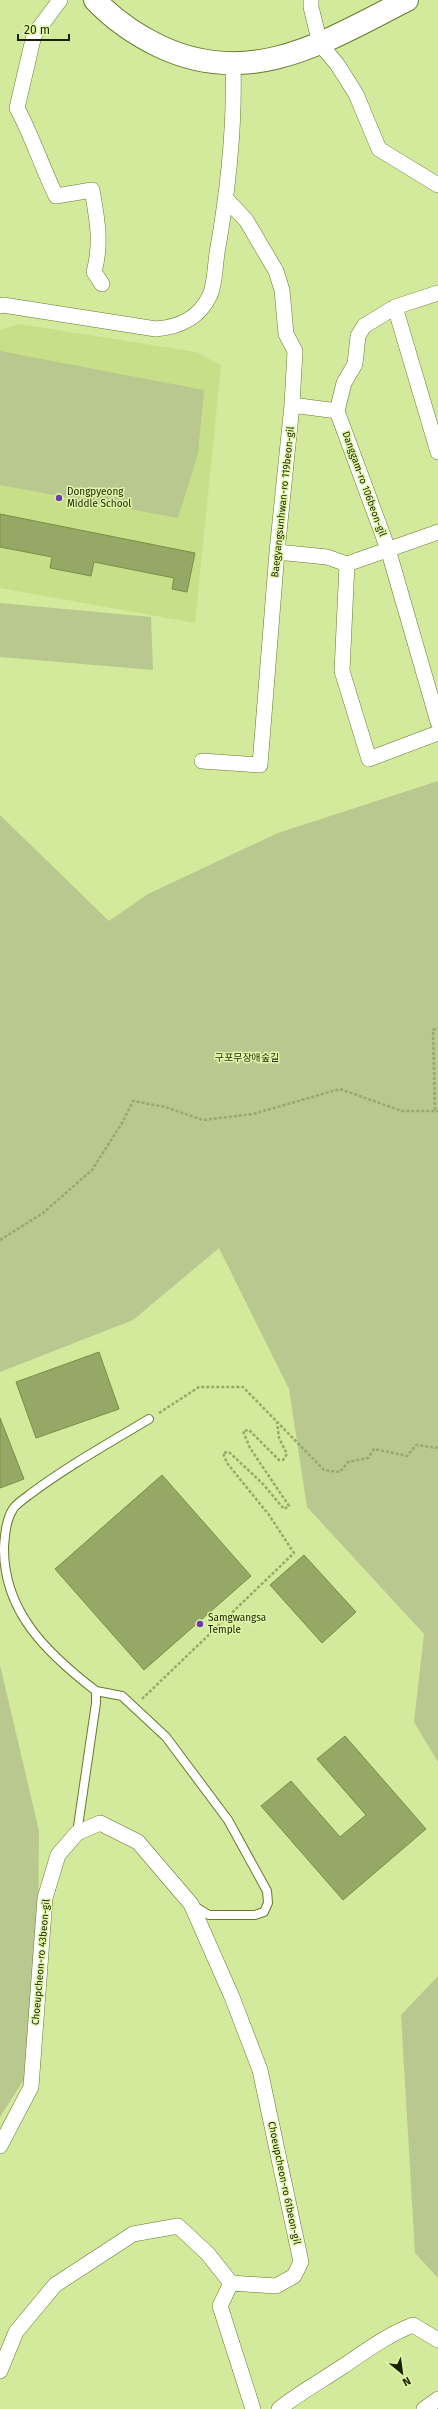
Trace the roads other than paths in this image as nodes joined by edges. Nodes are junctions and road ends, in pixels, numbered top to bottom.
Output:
1 (60, 0) edge
2 (95, 0) edge
3 (311, 0) edge
4 (407, 0) edge
5 (320, 44) junction
6 (233, 65) junction
7 (438, 185) edge
8 (227, 200) junction
9 (102, 284) dead end
10 (438, 293) edge
11 (0, 306) edge
12 (395, 307) junction
13 (292, 405) junction
14 (338, 411) junction
15 (438, 452) edge
16 (438, 532) edge
17 (388, 549) junction
18 (277, 552) junction
19 (347, 564) junction
20 (438, 722) edge
21 (438, 733) edge
22 (202, 761) dead end
23 (149, 1419) road end
24 (96, 1691) junction
25 (77, 1832) junction
26 (191, 1904) junction
27 (0, 2146) edge
28 (231, 2283) junction
29 (438, 2340) edge
30 (0, 2372) edge
31 (438, 2399) edge
32 (282, 2408) edge
33 (253, 2409) edge
34 (424, 2409) edge

1 - 9 street
2 - 6 main road
3 - 5 street
4 - 5 main road
5 - 6 main road
5 - 7 street
6 - 8 street
8 - 11 street
8 - 13 street, Baegyangsunhwan-ro 119beon-gil
10 - 12 street
12 - 14 street
12 - 15 street
13 - 14 street
13 - 18 street, Baegyangsunhwan-ro 119beon-gil
14 - 17 street, Danggam-ro 106beon-gil
16 - 17 street
17 - 19 street
17 - 20 street, Danggam-ro 106beon-gil
18 - 19 street
18 - 22 street, Baegyangsunhwan-ro 119beon-gil
19 - 21 street
23 - 24 lane
24 - 25 lane
24 - 26 lane
25 - 26 street
25 - 27 street, Choeupcheon-ro 43beon-gil
26 - 28 street, Choeupcheon-ro 61beon-gil
28 - 30 street
28 - 33 street
29 - 32 street
31 - 34 street

